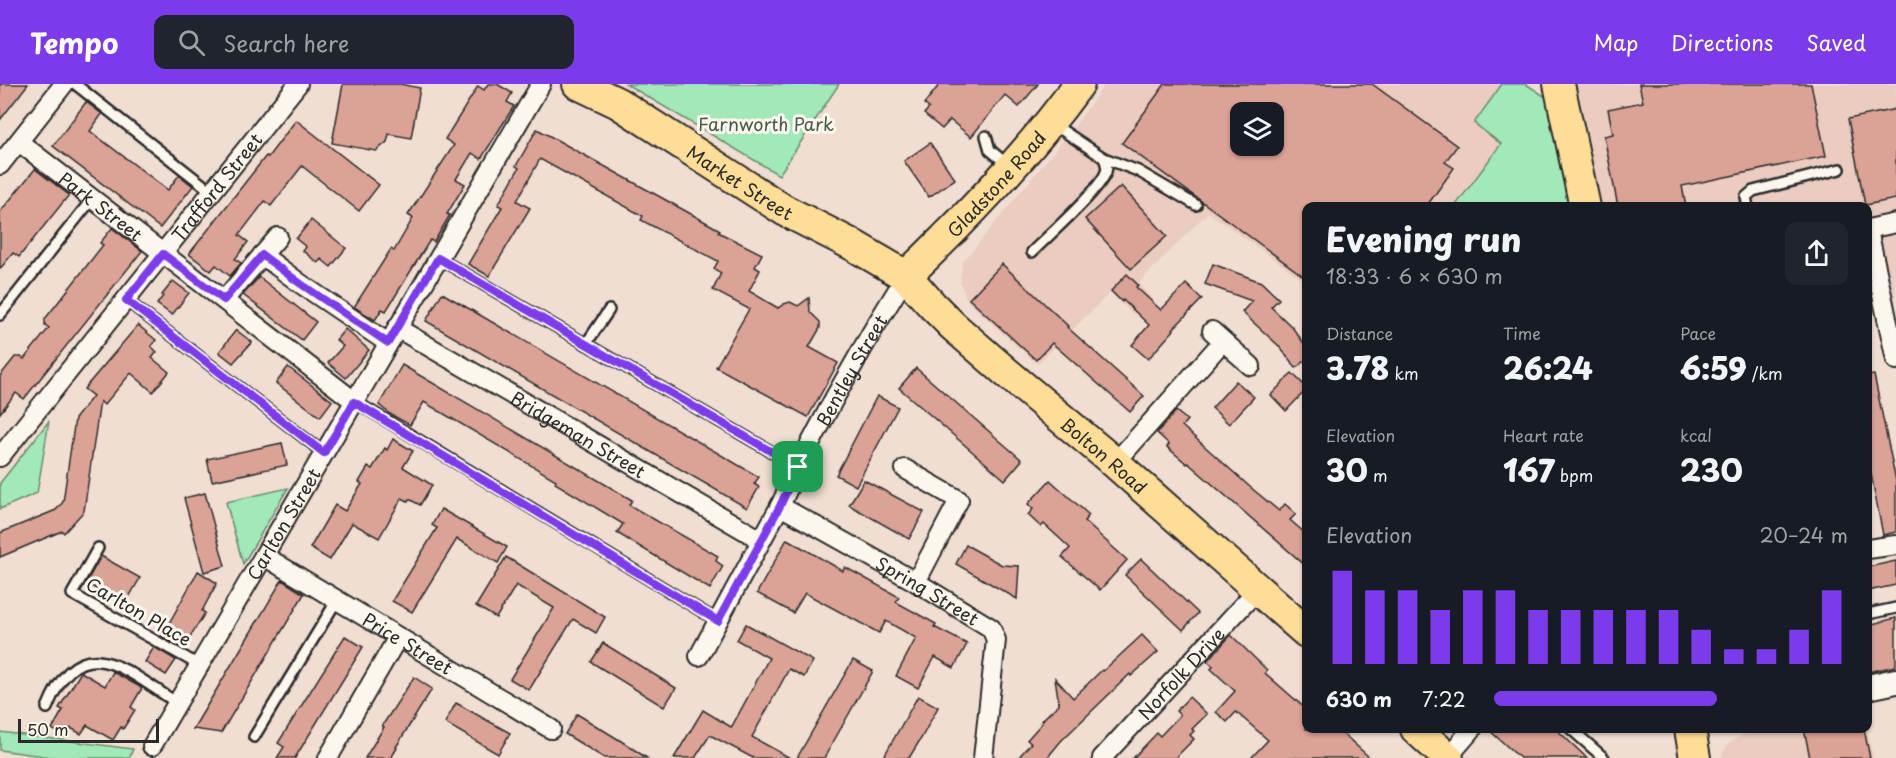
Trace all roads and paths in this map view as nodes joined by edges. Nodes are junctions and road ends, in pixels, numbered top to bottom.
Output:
1 (64, 84) edge
2 (75, 84) edge
3 (298, 84) edge
4 (541, 84) edge
5 (578, 84) edge
6 (1079, 84) edge
7 (1559, 84) edge
8 (1051, 122) junction
9 (986, 136) dead end
10 (11, 142) edge
11 (1104, 158) junction
12 (0, 165) edge
13 (1012, 169) junction
14 (1840, 169) dead end
15 (212, 192) junction
16 (92, 199) junction
17 (1584, 202) edge
18 (1747, 202) edge
19 (1196, 206) dead end
20 (1896, 223) edge
21 (1872, 228) edge
22 (278, 237) dead end
23 (1872, 248) edge
24 (1032, 252) dead end
25 (163, 254) junction
26 (262, 255) junction
27 (438, 258) junction
28 (906, 276) junction
29 (126, 300) junction
30 (224, 300) junction
31 (609, 310) dead end
32 (0, 315) edge
33 (393, 336) junction
34 (586, 344) junction
35 (1896, 360) edge
36 (1251, 366) dead end
37 (354, 402) junction
38 (324, 453) junction
39 (0, 457) edge
40 (1115, 463) junction
41 (798, 467) junction
42 (905, 469) dead end
43 (780, 506) junction
44 (761, 540) junction
45 (1896, 545) edge
46 (98, 548) dead end
47 (1872, 548) edge
48 (264, 556) junction
49 (916, 582) junction
50 (1258, 589) junction
51 (337, 600) junction
52 (1896, 608) edge
53 (1872, 613) edge
54 (718, 621) junction
55 (1302, 628) edge
56 (399, 637) junction
57 (699, 656) dead end
58 (199, 665) junction
59 (1896, 681) edge
60 (1872, 686) edge
61 (177, 703) junction
62 (47, 708) dead end
63 (551, 729) dead end
64 (1420, 733) edge
65 (1469, 733) edge
66 (1576, 733) edge
67 (1691, 733) edge
68 (254, 737) dead end
69 (152, 746) dead end
70 (329, 757) edge
71 (983, 758) edge
72 (1102, 758) edge
73 (1447, 758) edge
74 (1604, 758) edge
75 (1695, 758) edge

1 - 10 street
2 - 15 lane
3 - 15 street, Trafford Street
4 - 27 street, Carlton Street
5 - 28 main road, Market Street
6 - 8 main road, Gladstone Road
7 - 17 main road
8 - 11 lane
8 - 13 main road, Gladstone Road
9 - 13 lane
10 - 12 street
10 - 16 street, Park Street
11 - 19 lane
11 - 24 lane
13 - 28 main road, Gladstone Road
14 - 18 lane
15 - 25 street, Trafford Street
16 - 25 street, Park Street
16 - 32 lane
20 - 21 street
22 - 26 street
23 - 35 street
25 - 29 street, Trafford Street
25 - 30 street, Park Street
26 - 30 street
26 - 33 street, Bridgeman Street
27 - 33 street, Carlton Street
27 - 34 lane
28 - 40 main road, Bolton Road
28 - 41 street, Bentley Street
29 - 38 lane
29 - 39 street, Trafford Street
30 - 37 street, Park Street
31 - 34 lane
33 - 37 street, Carlton Street
33 - 44 street, Bridgeman Street
34 - 41 lane
36 - 40 street
37 - 38 street, Carlton Street
37 - 54 lane
38 - 48 street, Carlton Street
40 - 50 main road, Bolton Road
41 - 43 street, Bentley Street
42 - 49 street
43 - 44 street, Bentley Street
43 - 49 street, Spring Street
44 - 54 street, Bentley Street
45 - 47 street
46 - 58 lane, Carlton Place
48 - 51 street, Price Street
48 - 58 street, Carlton Street
49 - 71 street, Spring Street
50 - 55 main road, Bolton Road
50 - 72 street, Norfolk Drive
51 - 56 street, Price Street
51 - 68 lane
52 - 53 lane
54 - 57 street, Bentley Street
56 - 63 street, Price Street
56 - 70 street
58 - 61 street, Carlton Street
59 - 60 street
61 - 62 lane
61 - 69 street, Carlton Street
64 - 73 main road
65 - 73 street
66 - 74 lane
67 - 75 main road

